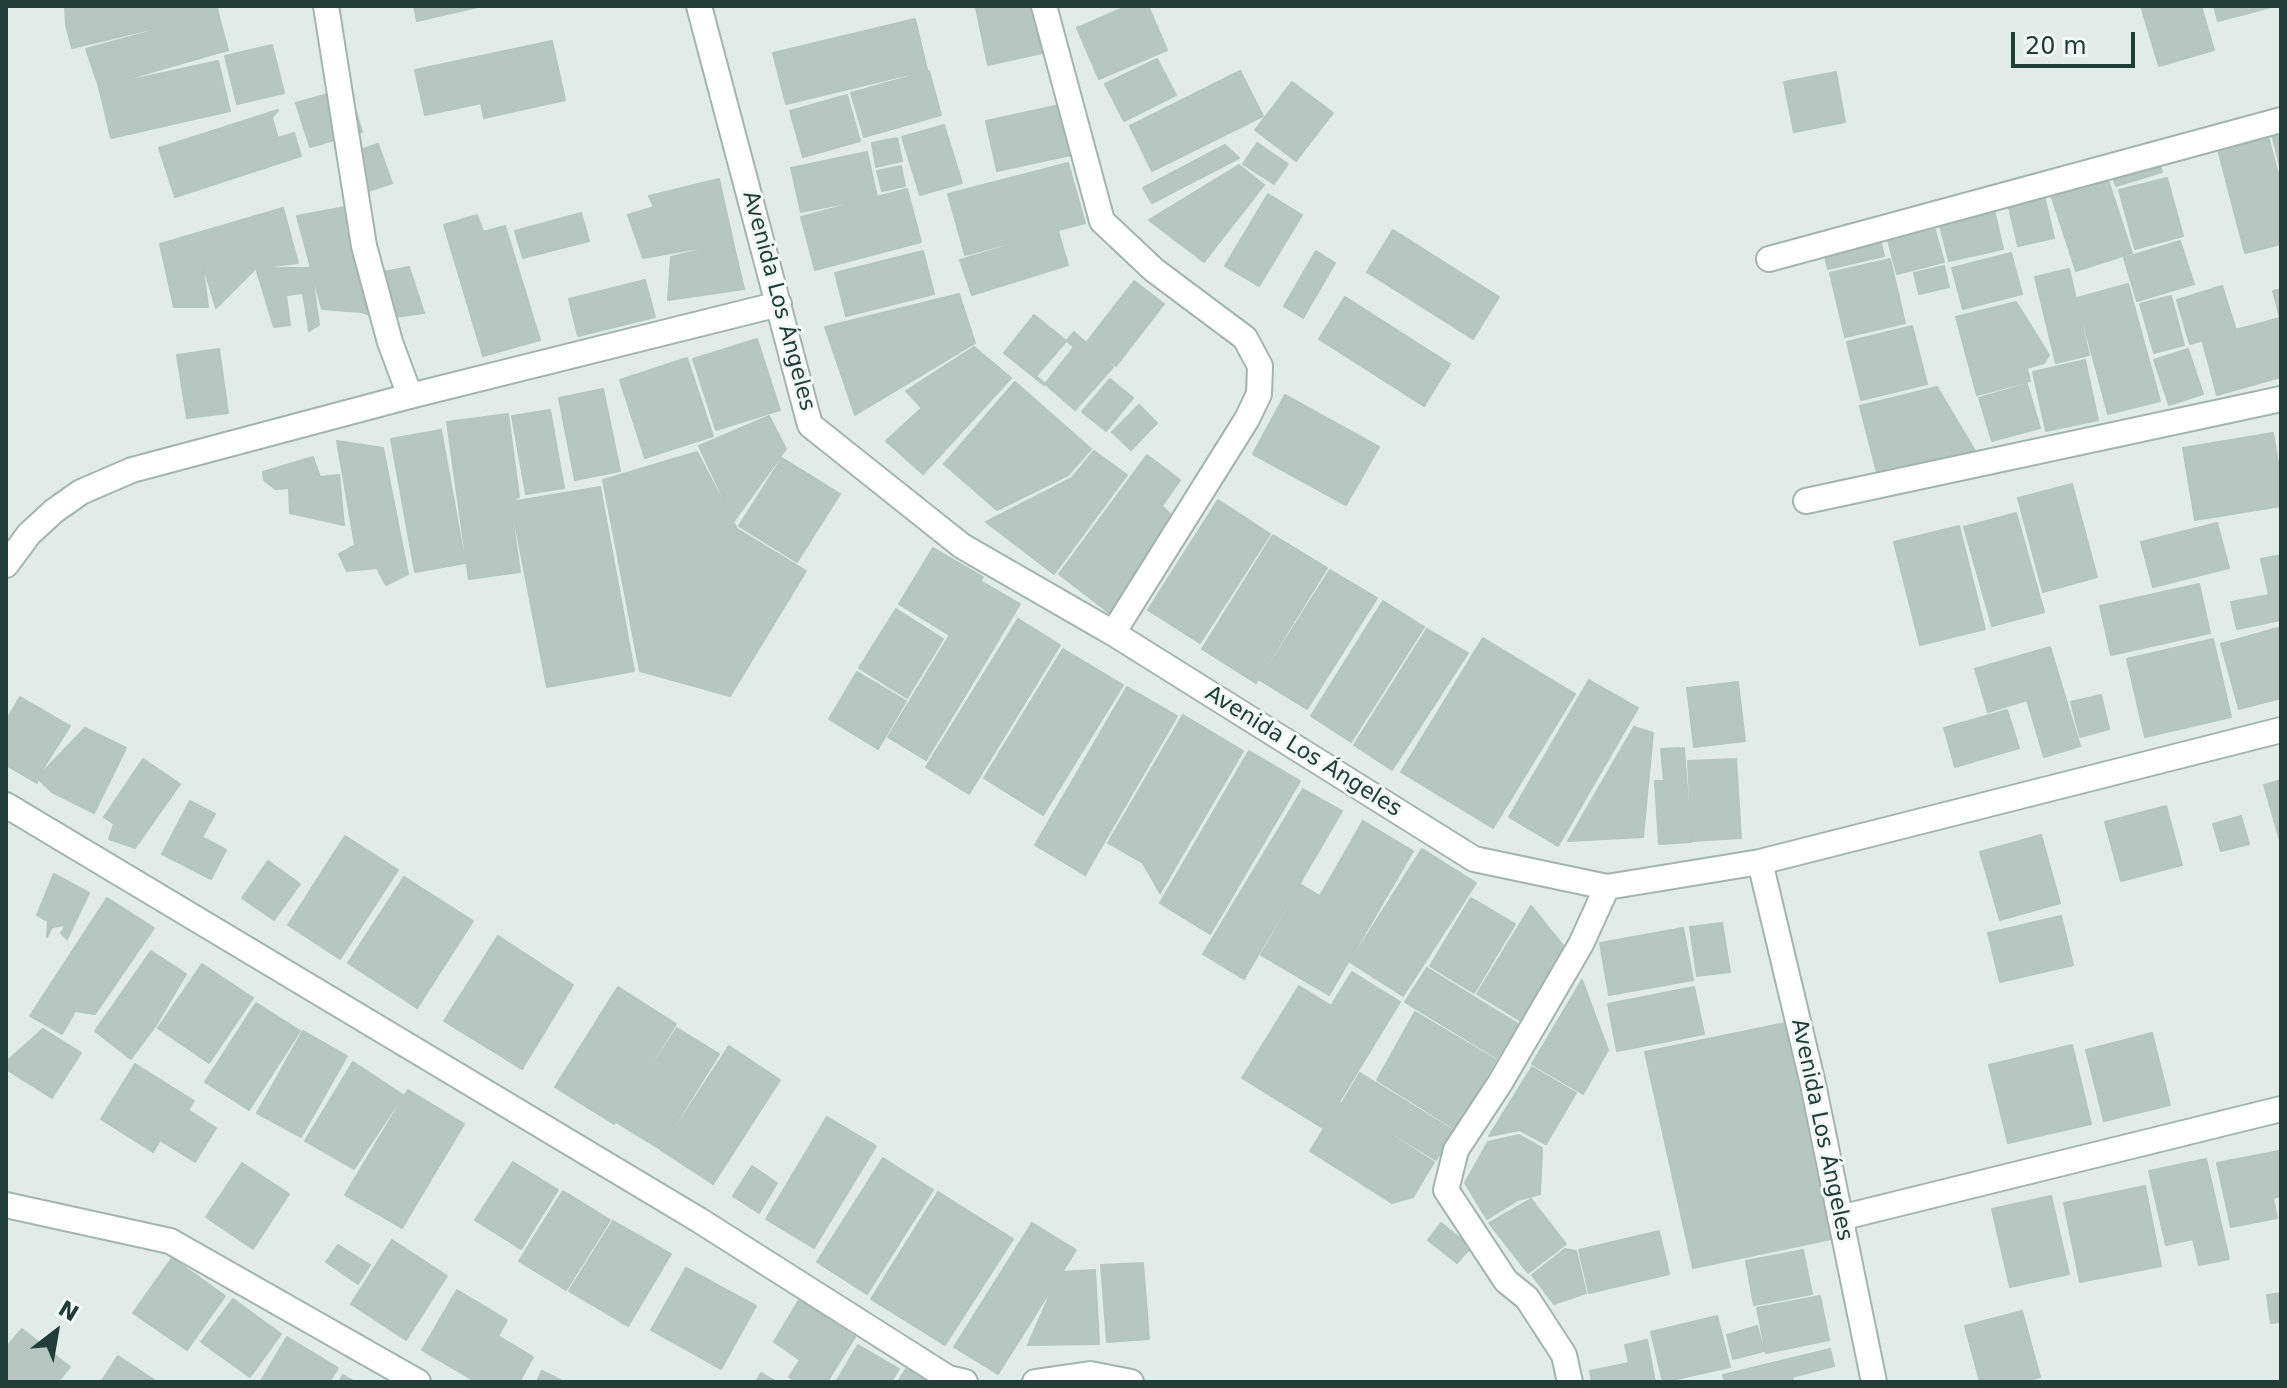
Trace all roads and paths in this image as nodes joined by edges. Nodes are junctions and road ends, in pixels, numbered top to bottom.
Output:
1 (326, 6) edge
2 (699, 6) edge
3 (1044, 6) edge
4 (2281, 120) edge
5 (1769, 259) dead end
6 (779, 304) junction
7 (410, 396) junction
8 (2281, 399) edge
9 (1806, 501) dead end
10 (6, 565) edge
11 (1113, 633) junction
12 (2281, 730) edge
13 (6, 805) edge
14 (1760, 862) junction
15 (1607, 887) junction
16 (2281, 1109) edge
17 (6, 1205) edge
18 (1840, 1218) junction
19 (418, 1382) edge
20 (965, 1382) edge
21 (1035, 1382) edge
22 (1131, 1382) edge
23 (1570, 1382) edge
24 (1874, 1382) edge

1 - 7 street
2 - 6 street, Avenida Los Ángeles
3 - 11 street
4 - 5 street
6 - 7 street
6 - 11 street, Avenida Los Ángeles
7 - 10 street
8 - 9 street
11 - 15 street, Avenida Los Ángeles
12 - 14 street
13 - 20 street
14 - 15 street, Avenida Los Ángeles
14 - 18 street, Avenida Los Ángeles
15 - 23 street
16 - 18 street
17 - 19 street
18 - 24 street, Avenida Los Ángeles
21 - 22 street

